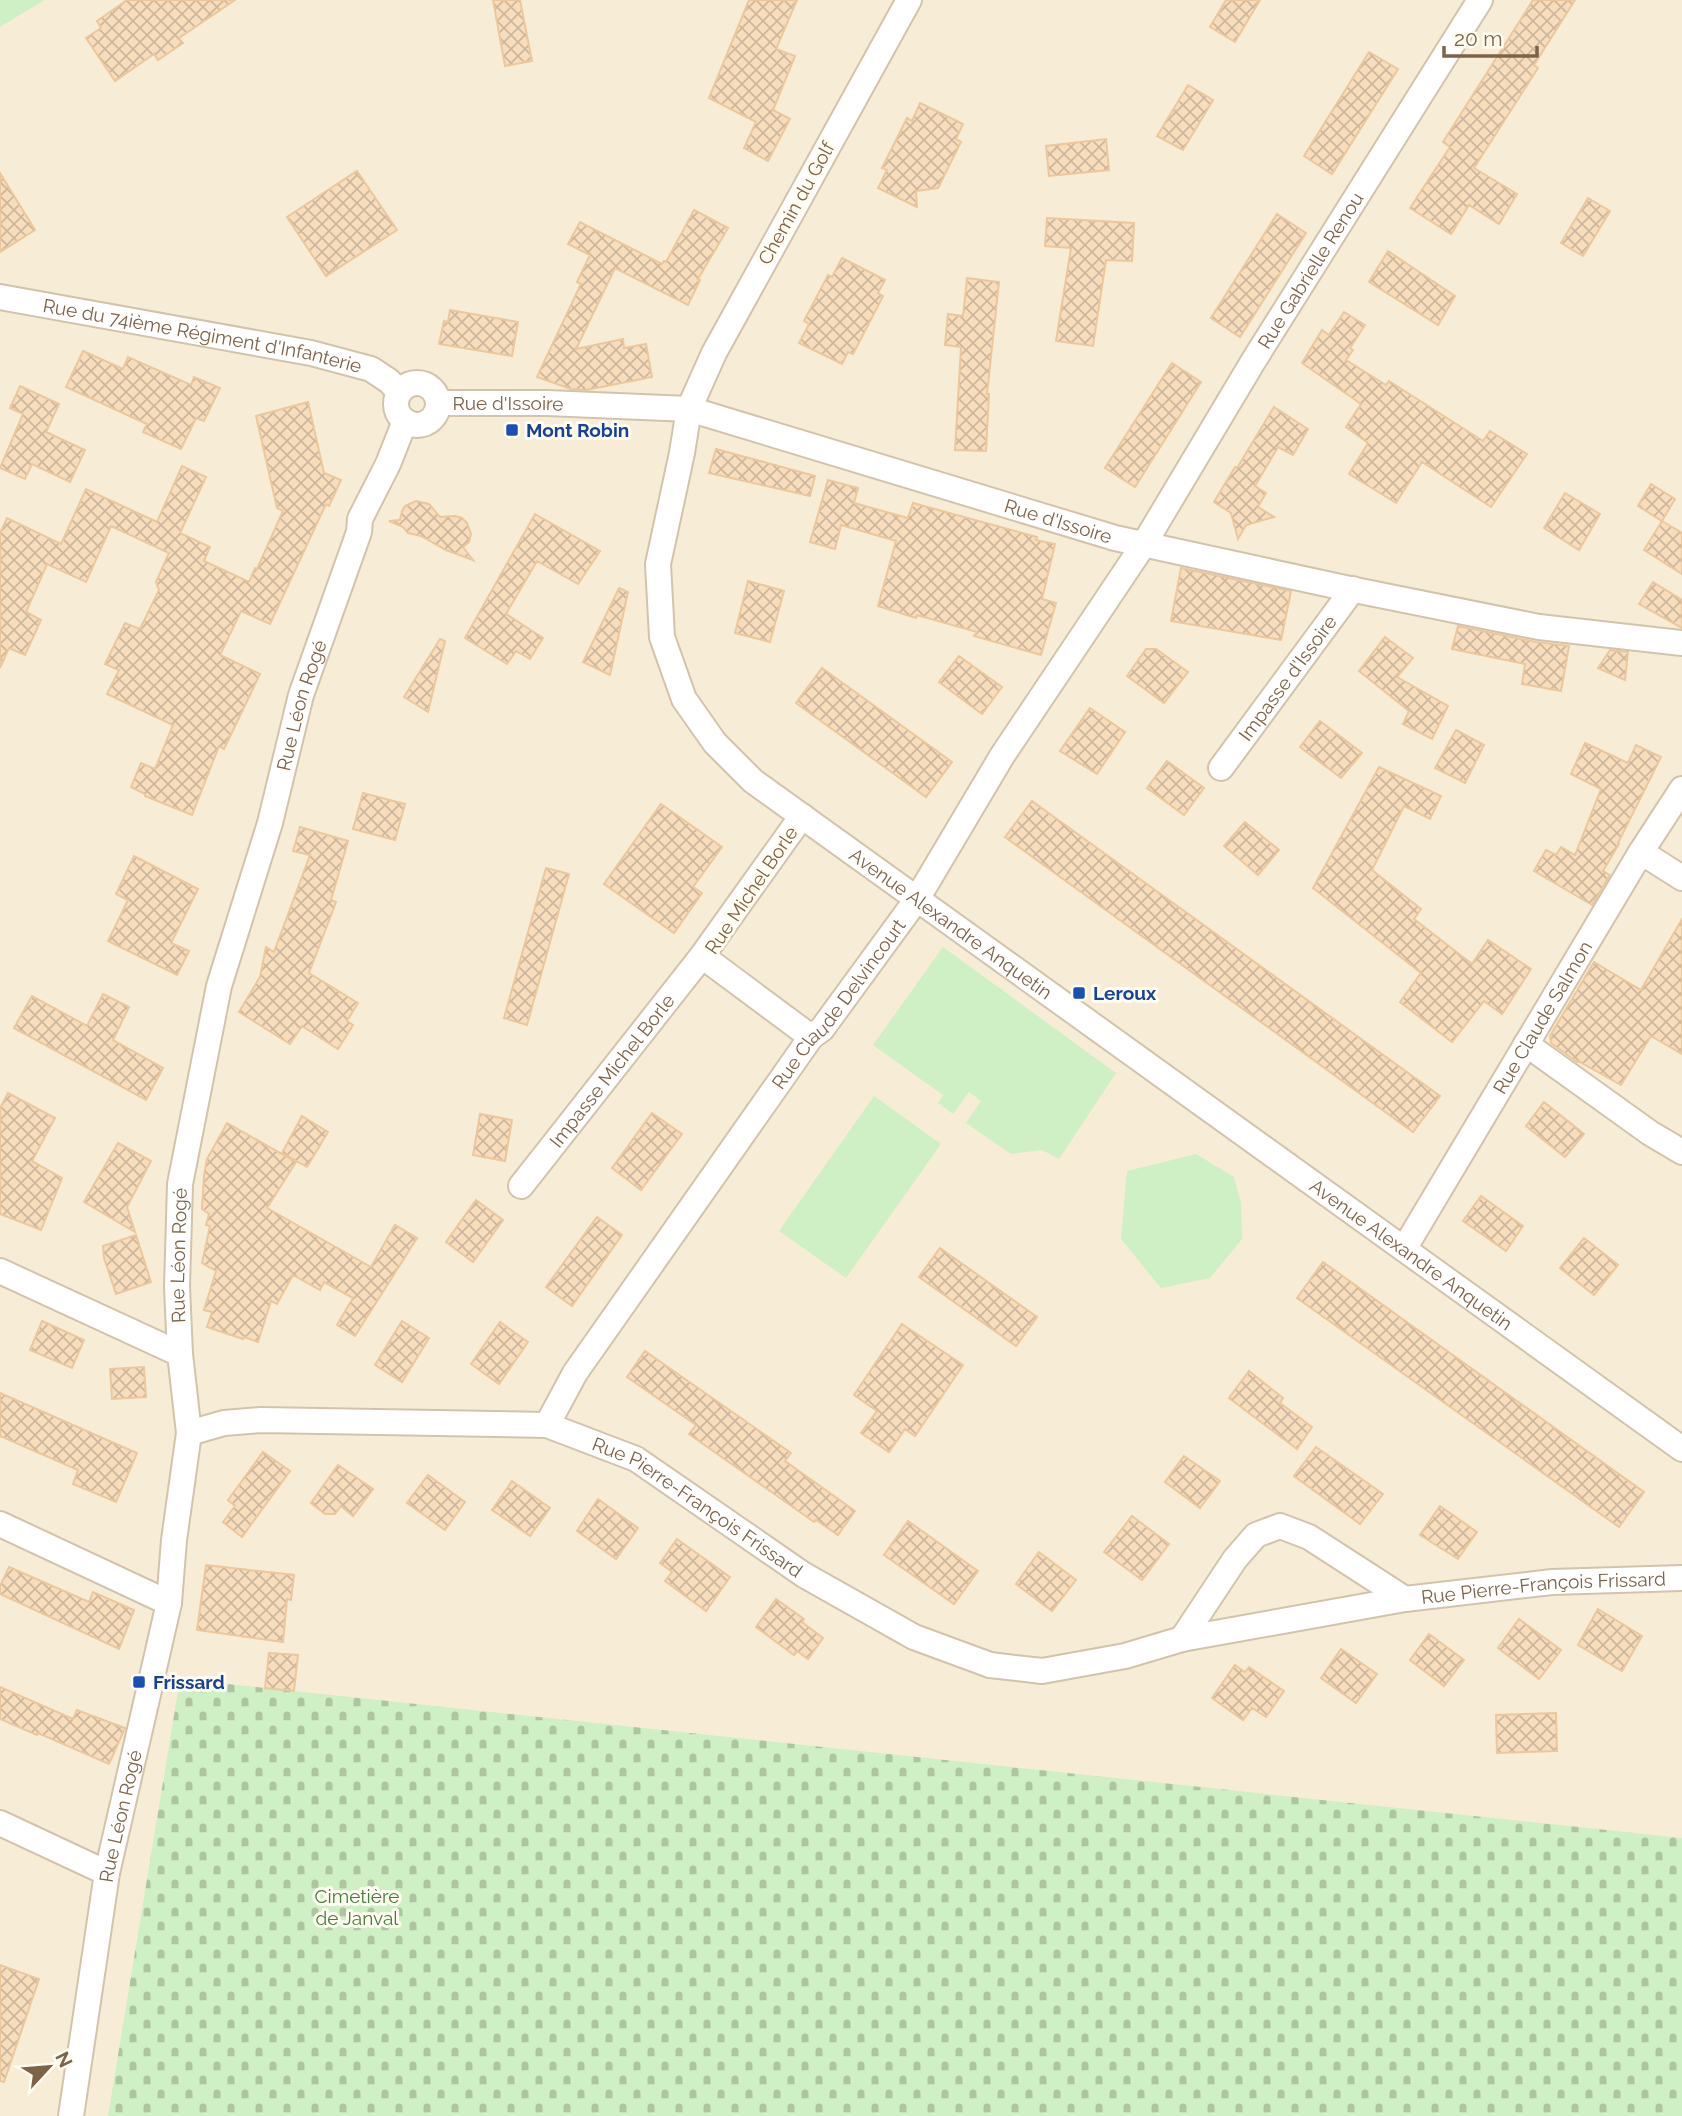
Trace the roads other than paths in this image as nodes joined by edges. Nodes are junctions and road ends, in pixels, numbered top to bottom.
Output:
1 (909, 0) edge
2 (1480, 0) edge
3 (0, 297) edge
4 (399, 391) junction
5 (438, 403) junction
6 (689, 409) junction
7 (405, 421) junction
8 (1144, 544) junction
9 (1353, 589) junction
10 (1682, 643) edge
11 (1221, 768) dead end
12 (1682, 789) edge
13 (802, 816) junction
14 (1641, 852) junction
15 (1682, 878) edge
16 (917, 899) junction
17 (702, 956) junction
18 (811, 1037) junction
19 (1526, 1044) junction
20 (1682, 1152) edge
21 (521, 1186) dead end
22 (1404, 1249) junction
23 (0, 1271) edge
24 (180, 1354) junction
25 (547, 1424) junction
26 (189, 1433) junction
27 (1682, 1449) edge
28 (0, 1524) edge
29 (1682, 1578) edge
30 (1405, 1599) junction
31 (169, 1603) junction
32 (1182, 1639) junction
33 (0, 1823) edge
34 (107, 1873) junction
35 (71, 2116) edge

1 - 6 street, Chemin du Golf
2 - 8 street, Rue Gabrielle Renou
3 - 4 street, Rue du 74ième Régiment d'Infanterie
4 - 5 street
4 - 7 street
5 - 6 street, Rue d'Issoire
5 - 7 street
6 - 8 street, Rue d'Issoire
6 - 13 street, Avenue Alexandre Anquetin
7 - 24 street, Rue Léon Rogé
8 - 9 street, Rue d'Issoire
8 - 16 street, Rue Claude Delvincourt
9 - 10 street, Rue d'Issoire
9 - 11 street, Impasse d'Issoire
12 - 14 street, Rue Claude Salmon
13 - 16 street, Avenue Alexandre Anquetin
13 - 17 street, Rue Michel Borle
14 - 15 street
14 - 19 street, Rue Claude Salmon
16 - 18 street, Rue Claude Delvincourt
16 - 22 street, Avenue Alexandre Anquetin
17 - 18 street, Rue Michel Borle
17 - 21 street, Impasse Michel Borle
18 - 25 street, Rue Claude Delvincourt
19 - 20 street
19 - 22 street, Rue Claude Salmon
22 - 27 street, Avenue Alexandre Anquetin
23 - 24 street
24 - 26 street, Rue Léon Rogé
25 - 26 street, Rue Pierre-François Frissard
25 - 32 street, Rue Pierre-François Frissard
26 - 31 street, Rue Léon Rogé
28 - 31 street
29 - 30 street, Rue Pierre-François Frissard
30 - 32 street, Rue Pierre-François Frissard
30 - 32 street, Rue Pierre-François Frissard
31 - 34 street, Rue Léon Rogé
33 - 34 street
34 - 35 street, Rue Léon Rogé

